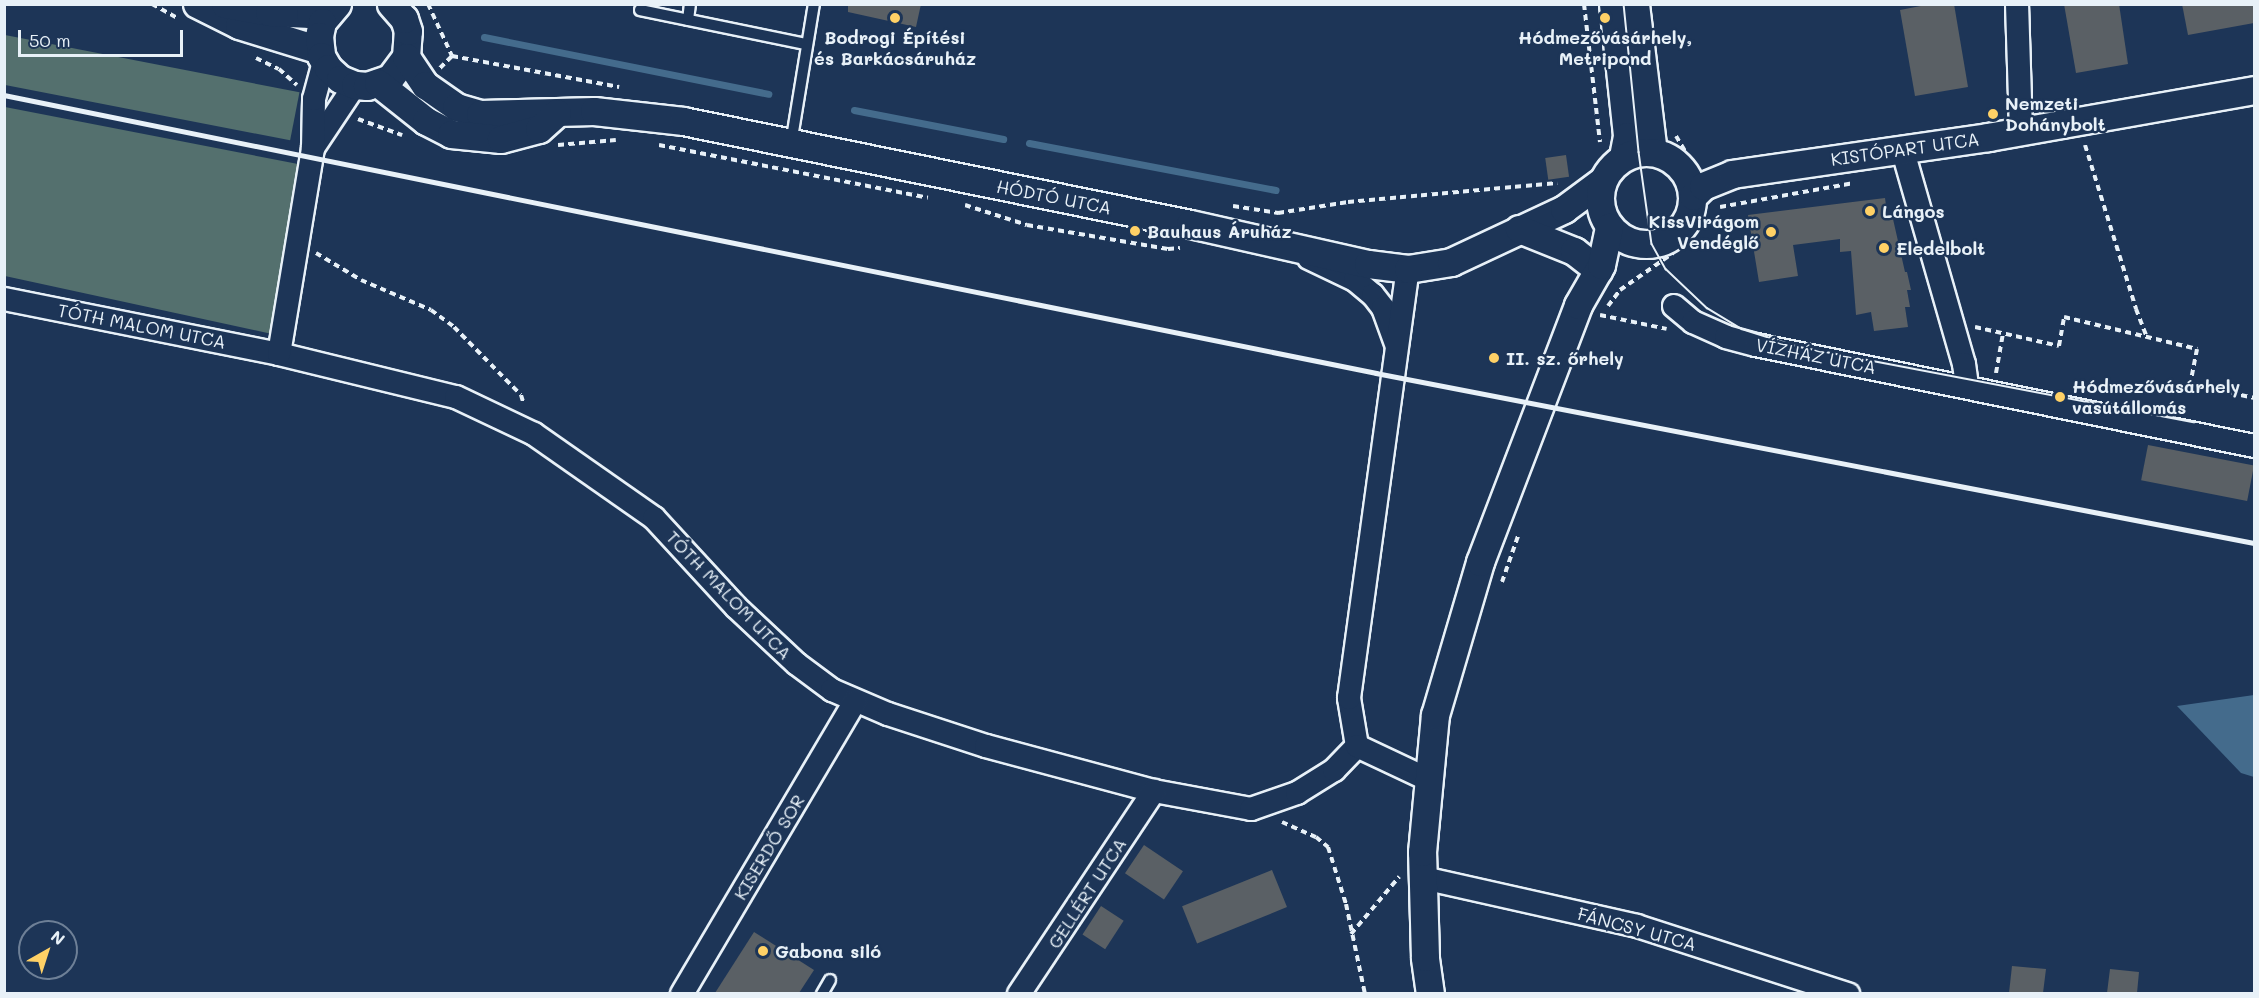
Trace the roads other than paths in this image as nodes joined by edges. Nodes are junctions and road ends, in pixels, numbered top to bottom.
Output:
1 (225, 4) edge
2 (391, 4) edge
3 (690, 4) edge
4 (814, 4) edge
5 (1613, 4) edge
6 (1635, 4) edge
7 (2017, 4) edge
8 (333, 8) edge
9 (640, 10) dead end
10 (190, 13) edge
11 (688, 20) junction
12 (806, 44) junction
13 (322, 56) junction
14 (406, 57) junction
15 (367, 84) junction
16 (2254, 90) edge
17 (558, 112) junction
18 (2021, 131) junction
19 (791, 144) junction
20 (313, 148) junction
21 (1902, 148) junction
22 (1612, 151) junction
23 (1653, 152) junction
24 (1679, 166) junction
25 (1732, 174) junction
26 (1602, 181) junction
27 (1701, 202) junction
28 (1609, 227) junction
29 (1519, 229) junction
30 (1636, 244) junction
31 (1280, 245) junction
32 (1600, 267) junction
33 (1408, 269) junction
34 (4, 299) edge
35 (1674, 306) dead end
36 (1396, 346) junction
37 (279, 354) junction
38 (1967, 386) junction
39 (2254, 446) edge
40 (855, 701) junction
41 (1357, 746) junction
42 (1428, 780) junction
43 (1154, 791) junction
44 (1422, 865) junction
45 (830, 980) dead end
46 (682, 993) edge
47 (822, 993) edge
48 (1019, 993) edge
49 (1431, 993) edge
50 (1848, 993) edge

1 - 8 street
2 - 14 street
3 - 11 lane
4 - 12 lane
5 - 22 street
6 - 23 street
7 - 18 street
8 - 13 street
9 - 11 lane
10 - 13 street
11 - 12 lane
12 - 19 lane
13 - 15 street
13 - 20 street
14 - 15 street
14 - 17 street, HÓDTÓ UTCA
15 - 17 street
15 - 20 street
16 - 18 street, KISTÓPART UTCA
17 - 19 street, HÓDTÓ UTCA
18 - 21 street, KISTÓPART UTCA
19 - 31 street, HÓDTÓ UTCA
20 - 37 street
21 - 25 street, KISTÓPART UTCA
21 - 38 street
22 - 23 street
22 - 26 street
23 - 24 street
24 - 25 street, KISTÓPART UTCA
24 - 27 street
25 - 27 street, KISTÓPART UTCA
26 - 28 street
26 - 29 street, HÓDTÓ UTCA
27 - 30 street
28 - 30 street
28 - 32 street
29 - 32 street
29 - 33 street, HÓDTÓ UTCA
30 - 32 street
31 - 33 street, HÓDTÓ UTCA
31 - 36 street
32 - 42 street
33 - 36 street
34 - 37 street, TÓTH MALOM UTCA
35 - 38 street, VÍZHÁZ UTCA
36 - 41 street
37 - 40 street, TÓTH MALOM UTCA
38 - 39 street, VÍZHÁZ UTCA
40 - 43 street, TÓTH MALOM UTCA
40 - 46 street, KISERDŐ SOR
41 - 42 street
41 - 43 street, TÓTH MALOM UTCA
42 - 44 street
43 - 48 street, GELLÉRT UTCA
44 - 49 street
44 - 50 street, FÁNCSY UTCA
45 - 47 lane

